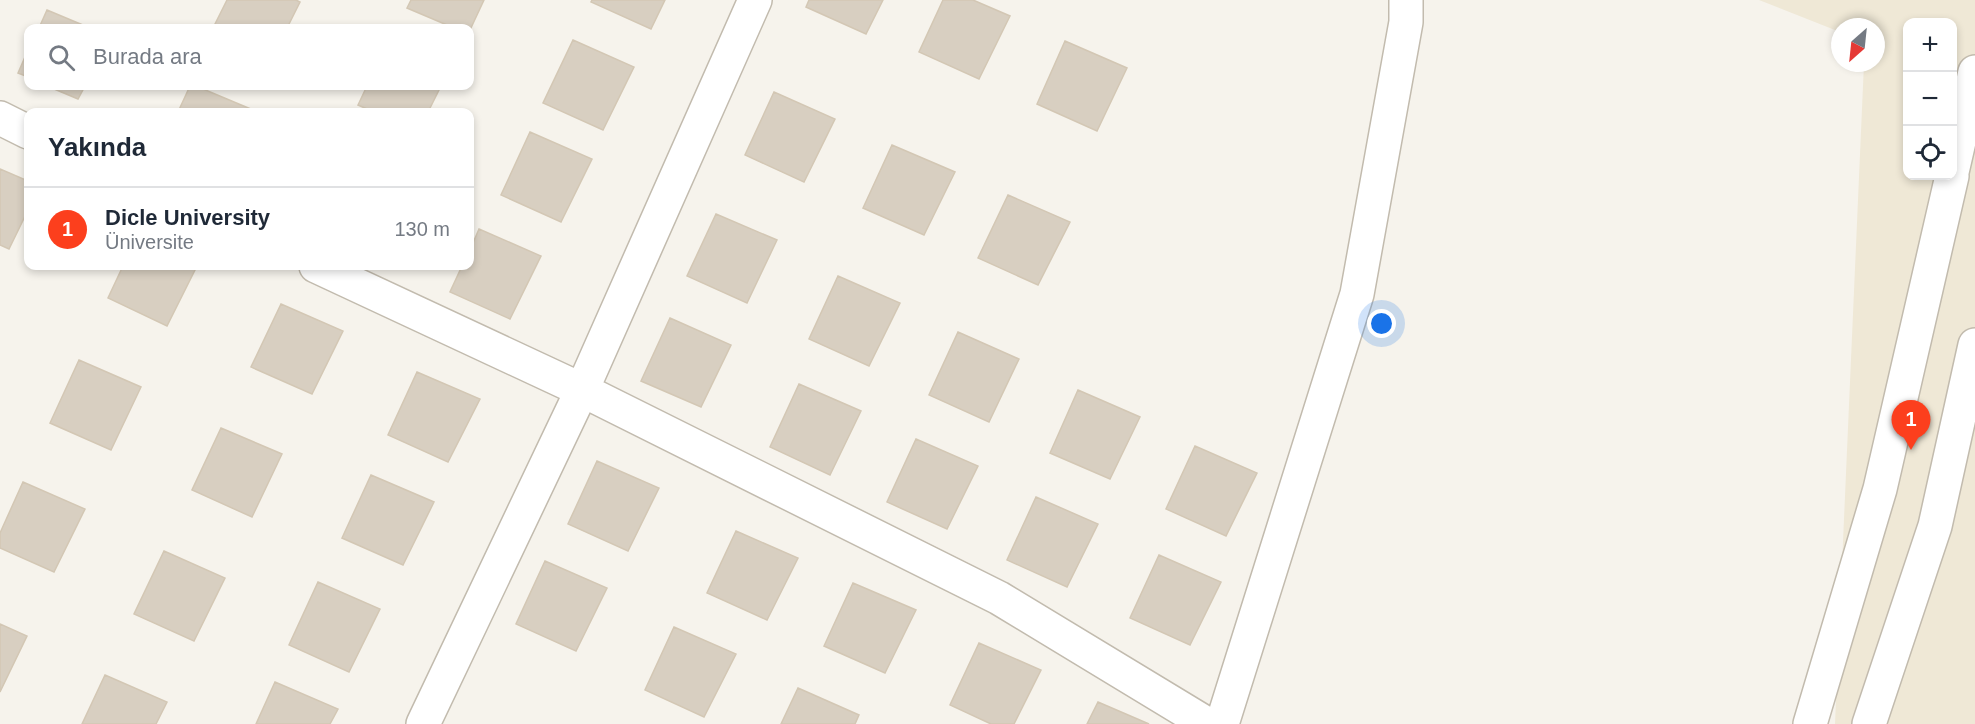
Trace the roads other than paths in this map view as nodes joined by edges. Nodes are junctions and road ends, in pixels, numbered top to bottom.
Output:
1 (755, 0) edge
2 (1407, 0) edge
3 (1975, 72) edge
4 (0, 118) edge
5 (24, 130) edge
6 (1957, 152) edge
7 (1951, 180) edge
8 (325, 270) edge
9 (1975, 345) edge
10 (582, 390) junction
11 (423, 724) edge
12 (1208, 724) edge
13 (1222, 724) edge
14 (1810, 724) edge
15 (1869, 724) edge

1 - 10 street
2 - 13 street
3 - 6 street
4 - 5 street
7 - 14 street
8 - 10 street
9 - 15 street
10 - 11 street
10 - 12 street

